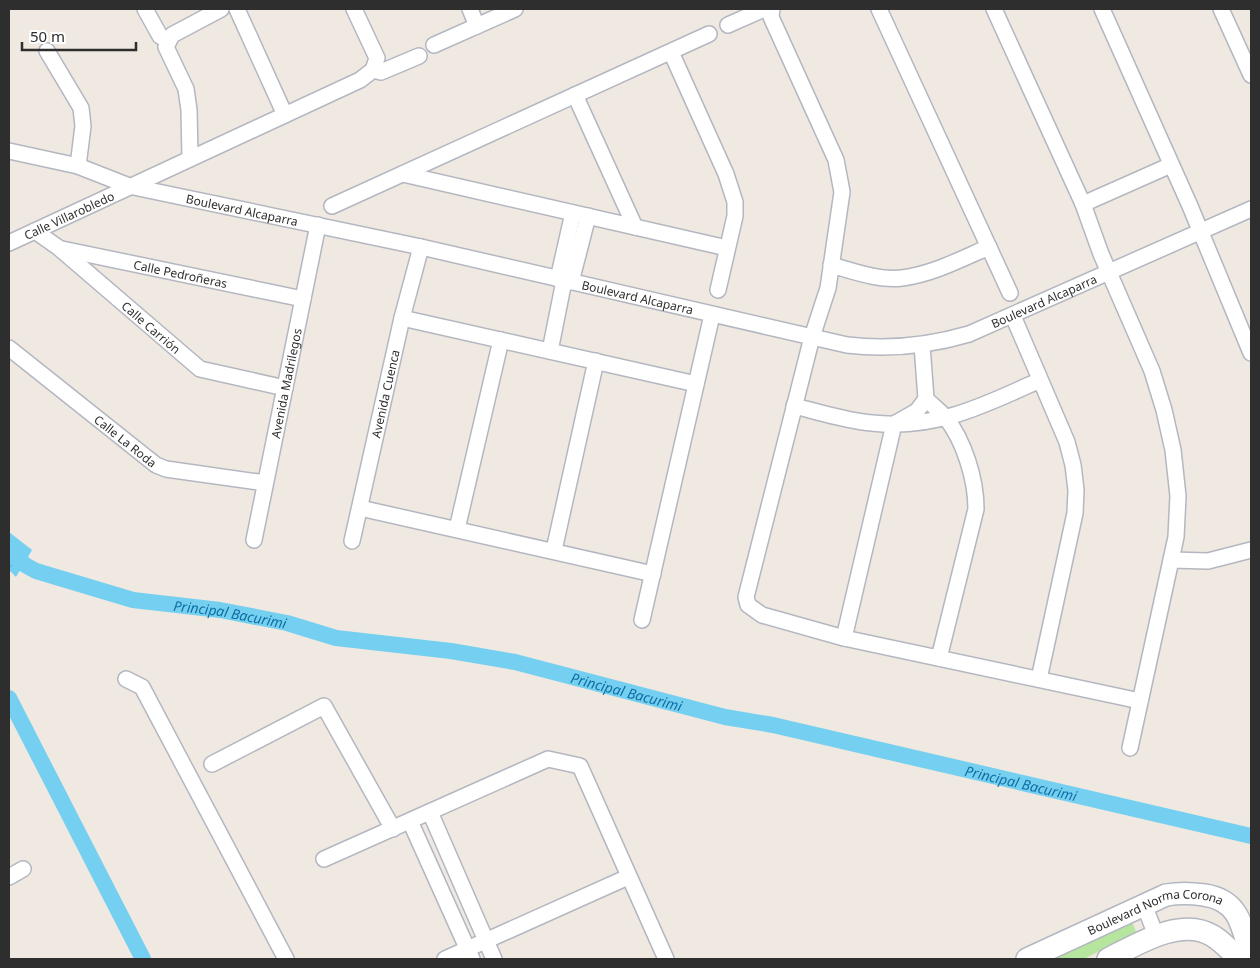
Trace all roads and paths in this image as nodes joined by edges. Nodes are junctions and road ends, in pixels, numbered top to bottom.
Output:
1 (146, 9) edge
2 (221, 9) edge
3 (237, 9) edge
4 (354, 9) edge
5 (470, 9) edge
6 (515, 9) edge
7 (772, 9) edge
8 (879, 9) edge
9 (994, 9) edge
10 (1102, 9) edge
11 (1221, 9) edge
12 (728, 25) dead end
13 (477, 26) junction
14 (709, 34) dead end
15 (167, 40) junction
16 (434, 45) dead end
17 (47, 51) dead end
18 (671, 52) junction
19 (419, 56) dead end
20 (1248, 59) edge
21 (373, 70) junction
22 (1251, 75) edge
23 (575, 95) junction
24 (284, 115) junction
25 (9, 151) edge
26 (190, 157) junction
27 (1171, 165) junction
28 (78, 166) junction
29 (403, 174) junction
30 (129, 186) junction
31 (1083, 204) junction
32 (332, 206) dead end
33 (1251, 209) edge
34 (580, 214) junction
35 (318, 225) junction
36 (635, 227) junction
37 (35, 231) junction
38 (1200, 232) junction
39 (9, 243) edge
40 (421, 247) junction
41 (989, 247) junction
42 (59, 248) junction
43 (728, 248) junction
44 (831, 265) junction
45 (1109, 272) junction
46 (564, 281) junction
47 (718, 290) dead end
48 (1010, 292) dead end
49 (303, 299) junction
50 (712, 315) junction
51 (1013, 316) junction
52 (402, 318) junction
53 (812, 337) junction
54 (501, 340) junction
55 (922, 345) junction
56 (9, 348) edge
57 (550, 351) junction
58 (1251, 353) edge
59 (596, 361) junction
60 (1040, 380) junction
61 (696, 384) junction
62 (285, 388) junction
63 (926, 399) junction
64 (794, 406) junction
65 (946, 418) junction
66 (894, 424) junction
67 (266, 483) junction
68 (360, 508) junction
69 (457, 529) junction
70 (254, 540) dead end
71 (352, 541) dead end
72 (554, 550) junction
73 (1251, 550) edge
74 (1171, 560) junction
75 (653, 574) junction
76 (642, 620) dead end
77 (844, 638) junction
78 (939, 658) junction
79 (126, 679) dead end
80 (1039, 680) junction
81 (1140, 701) junction
82 (1130, 748) dead end
83 (212, 764) dead end
84 (430, 812) junction
85 (410, 821) junction
86 (393, 829) junction
87 (324, 859) dead end
88 (23, 869) dead end
89 (628, 876) junction
90 (9, 877) edge
91 (1144, 905) junction
92 (1156, 935) junction
93 (485, 940) junction
94 (469, 954) edge
95 (1251, 957) edge
96 (286, 959) edge
97 (445, 959) edge
98 (494, 959) edge
99 (666, 959) edge
100 (1027, 959) edge
101 (1108, 959) edge
102 (1240, 959) edge

1 - 15 street
2 - 15 street
3 - 24 street
4 - 21 street
5 - 13 street
6 - 13 street
7 - 12 street
7 - 44 street
8 - 41 street
9 - 31 street
10 - 27 street
11 - 20 street
13 - 16 street
14 - 18 street
15 - 26 street
17 - 28 street
18 - 23 street
18 - 43 street
19 - 21 street
20 - 22 street
21 - 24 street, Calle Villarobledo
23 - 29 street
23 - 36 street
24 - 26 street, Calle Villarobledo
25 - 28 street, Boulevard Alcaparra
26 - 30 street, Calle Villarobledo
27 - 31 street
27 - 38 street
28 - 30 street, Boulevard Alcaparra
29 - 32 street
29 - 34 street
30 - 35 street, Boulevard Alcaparra
30 - 37 street, Calle Villarobledo
31 - 45 street
33 - 38 street, Boulevard Alcaparra
34 - 36 street
34 - 46 street
35 - 40 street, Boulevard Alcaparra
35 - 49 street, Avenida Madrilegos
36 - 43 street
37 - 39 street, Calle Villarobledo
37 - 42 street, Calle Carrión
38 - 45 street, Boulevard Alcaparra
38 - 58 street
40 - 46 street, Boulevard Alcaparra
40 - 52 street, Avenida Cuenca
41 - 44 street
41 - 48 street
42 - 49 street, Calle Pedroñeras
42 - 62 street, Calle Carrión
43 - 47 street
44 - 53 street
45 - 51 street, Boulevard Alcaparra
45 - 74 street
46 - 50 street, Boulevard Alcaparra
46 - 57 street
49 - 62 street, Avenida Madrilegos
50 - 53 street, Boulevard Alcaparra
50 - 61 street
51 - 55 street, Boulevard Alcaparra
51 - 60 street
52 - 54 street
52 - 68 street, Avenida Cuenca
53 - 55 street, Boulevard Alcaparra
53 - 64 street
54 - 57 street
54 - 69 street
55 - 63 street
56 - 67 street, Calle La Roda
57 - 59 street
59 - 61 street
59 - 72 street
60 - 65 street
60 - 80 street
61 - 75 street
62 - 67 street, Avenida Madrilegos
63 - 65 street
63 - 66 street
64 - 66 street
64 - 77 street
65 - 66 street
65 - 78 street
66 - 77 street
67 - 70 street, Avenida Madrilegos
68 - 69 street
68 - 71 street, Avenida Cuenca
69 - 72 street
72 - 75 street
73 - 74 street
74 - 81 street
75 - 76 street
77 - 78 street
78 - 80 street
79 - 96 street
80 - 81 street
81 - 82 street
83 - 86 street
84 - 85 street
84 - 89 street
84 - 93 street
85 - 86 street
85 - 94 street
86 - 87 street
88 - 90 street
89 - 93 street
89 - 99 street
91 - 92 street
91 - 95 street, Boulevard Norma Corona
91 - 100 street, Boulevard Norma Corona
92 - 101 street, Boulevard Norma Corona
92 - 102 street, Boulevard Norma Corona
93 - 94 street
93 - 98 street
94 - 97 street

